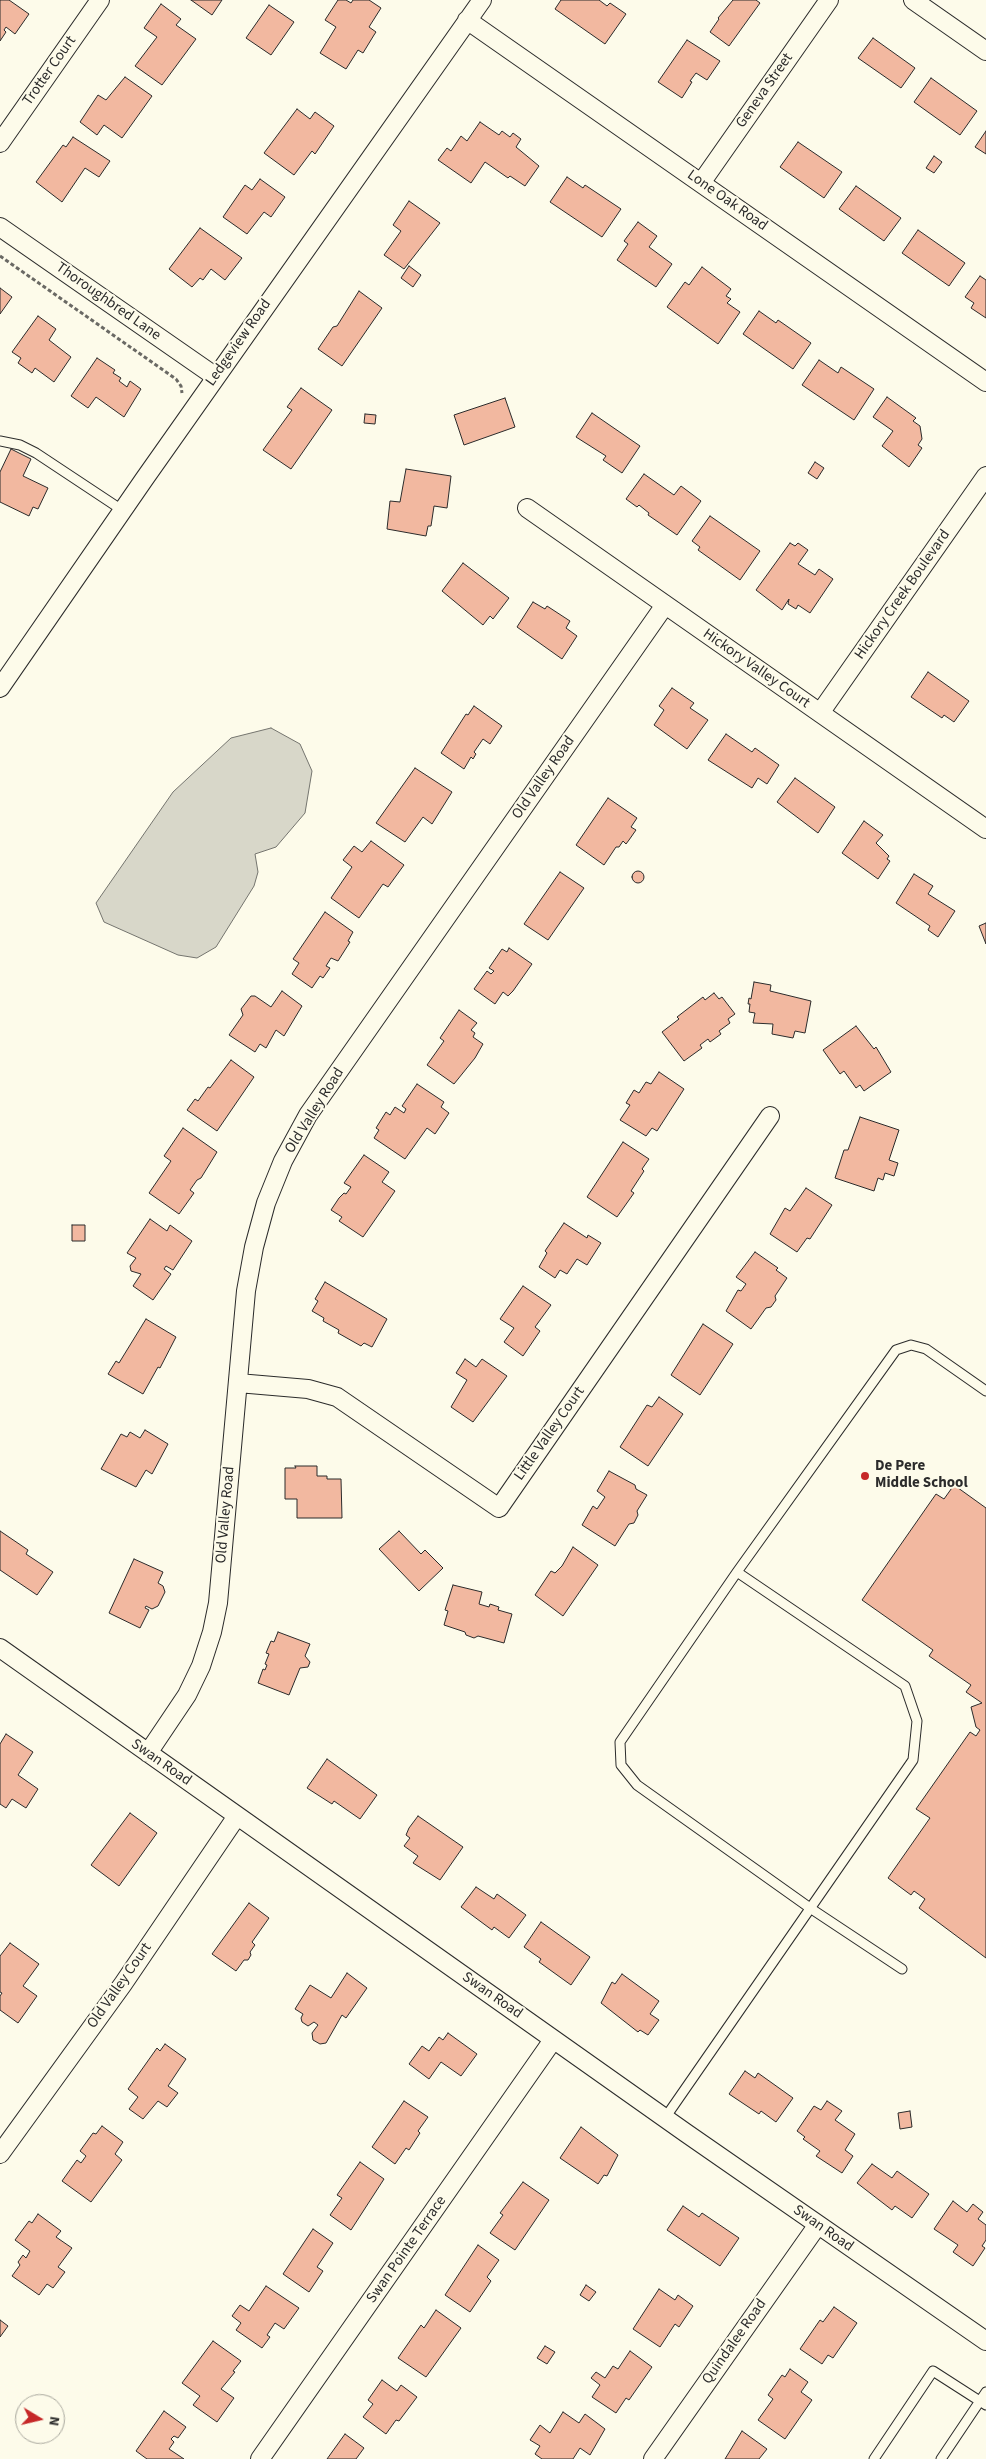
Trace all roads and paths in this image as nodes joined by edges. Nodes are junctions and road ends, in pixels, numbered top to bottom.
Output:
1 (100, 0) edge
2 (482, 0) edge
3 (829, 0) edge
4 (913, 0) edge
5 (467, 20) junction
6 (986, 51) edge
7 (0, 143) edge
8 (701, 183) junction
9 (0, 227) edge
10 (0, 256) edge
11 (216, 377) junction
12 (986, 382) edge
13 (181, 396) dead end
14 (0, 441) edge
15 (986, 476) edge
16 (527, 508) dead end
17 (122, 510) junction
18 (665, 605) junction
19 (0, 688) edge
20 (820, 714) junction
21 (986, 830) edge
22 (770, 1116) dead end
23 (238, 1383) junction
24 (986, 1391) edge
25 (737, 1572) junction
26 (0, 1648) edge
27 (148, 1753) junction
28 (237, 1816) junction
29 (810, 1908) junction
30 (902, 1969) dead end
31 (553, 2040) junction
32 (665, 2118) junction
33 (0, 2154) edge
34 (817, 2226) junction
35 (986, 2341) edge
36 (986, 2392) edge
37 (983, 2403) edge
38 (260, 2459) edge
39 (653, 2459) edge
40 (874, 2459) edge
41 (941, 2459) edge

1 - 7 street, Trotter Court
2 - 5 street, Ledgeview Road
3 - 8 street, Geneva Street
4 - 6 street
5 - 8 street, Lone Oak Road
5 - 11 street, Ledgeview Road
8 - 12 street, Lone Oak Road
9 - 11 street, Thoroughbred Lane
10 - 13 path
11 - 17 street, Ledgeview Road
14 - 17 lane
15 - 20 street, Hickory Creek Boulevard
16 - 18 street, Hickory Valley Court
17 - 19 street, Ledgeview Road
18 - 20 street, Hickory Valley Court
18 - 23 street, Old Valley Road
20 - 21 street, Hickory Valley Court
22 - 23 street, Little Valley Court
23 - 27 street, Old Valley Road
24 - 25 lane
25 - 29 lane
25 - 29 lane
26 - 27 street, Swan Road
27 - 28 street, Swan Road
28 - 31 street, Swan Road
28 - 33 street, Old Valley Court
29 - 30 lane
29 - 32 lane
31 - 32 street, Swan Road
31 - 38 street, Swan Pointe Terrace
32 - 34 street, Swan Road
34 - 35 street, Swan Road
34 - 39 street, Quindalee Road
36 - 37 lane
37 - 40 lane
37 - 41 lane

